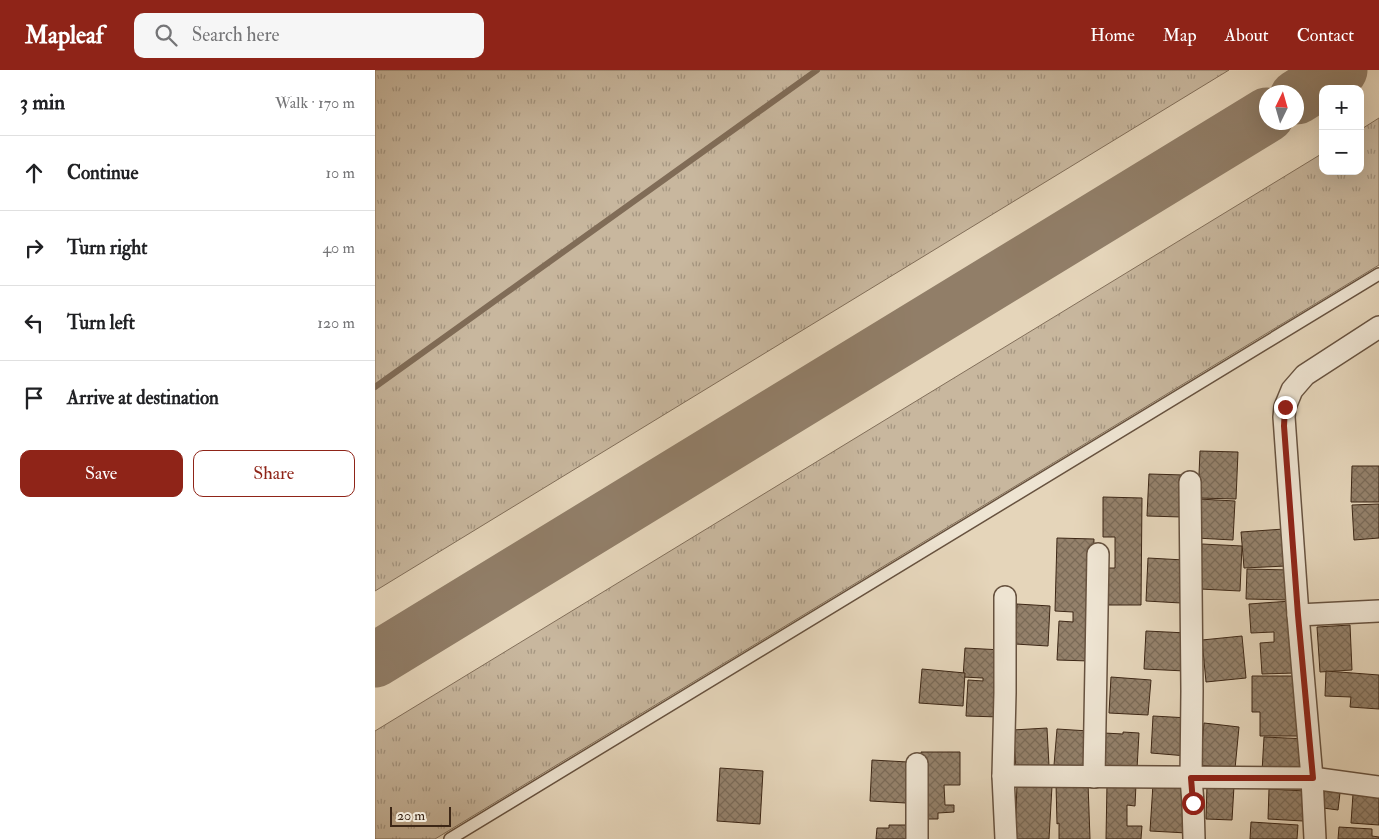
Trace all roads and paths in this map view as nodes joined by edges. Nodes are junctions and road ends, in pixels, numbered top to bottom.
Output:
1 (1379, 274) edge
2 (1378, 330) edge
3 (1190, 482) dead end
4 (1098, 554) dead end
5 (1005, 597) dead end
6 (1379, 611) edge
7 (1298, 615) junction
8 (917, 764) dead end
9 (1003, 776) junction
10 (1094, 777) junction
11 (1191, 778) junction
12 (1313, 778) junction
13 (1379, 787) edge
14 (450, 839) edge
15 (917, 839) edge
16 (1007, 839) edge
17 (1194, 839) edge
18 (1315, 839) edge

1 - 14 lane
2 - 7 street
3 - 11 street
4 - 10 street
5 - 9 street
6 - 7 street
7 - 12 street
8 - 15 street
9 - 10 street
9 - 16 street
10 - 11 street
11 - 12 street
11 - 17 street
12 - 13 street
12 - 18 street

